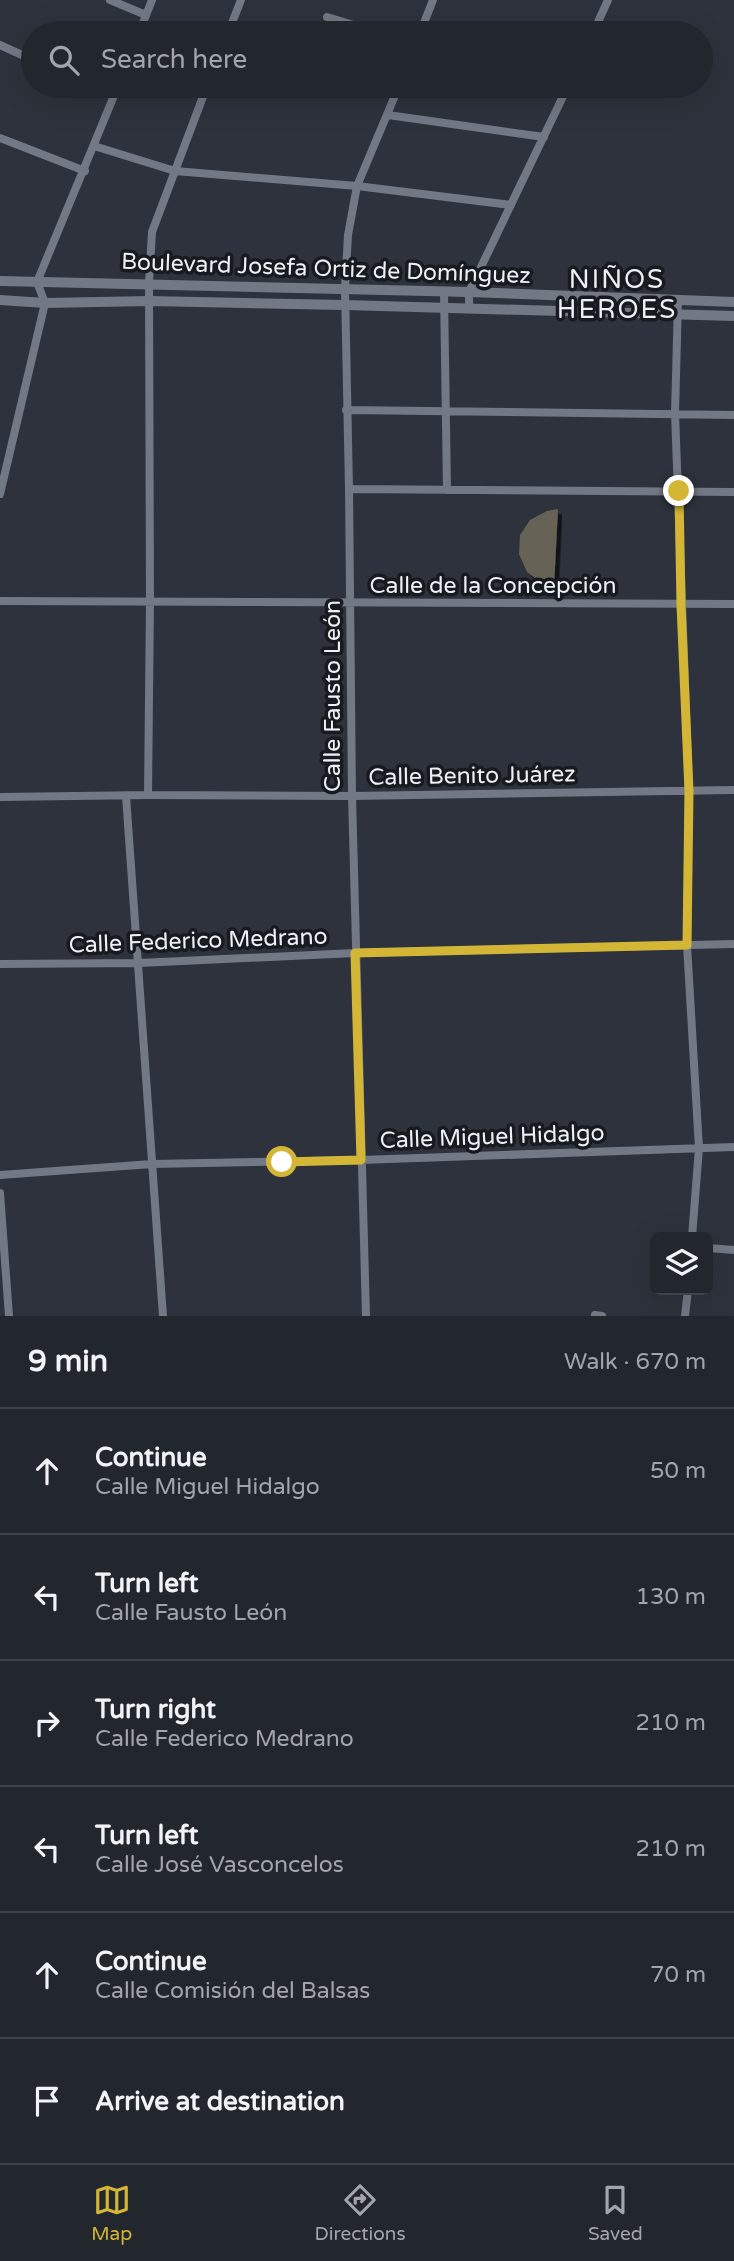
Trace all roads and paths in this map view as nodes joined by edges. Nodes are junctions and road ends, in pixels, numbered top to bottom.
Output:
1 (110, 0) edge
2 (152, 0) edge
3 (241, 0) edge
4 (433, 0) edge
5 (608, 0) edge
6 (146, 15) junction
7 (327, 17) dead end
8 (144, 21) edge
9 (233, 21) edge
10 (340, 21) edge
11 (425, 21) edge
12 (598, 21) edge
13 (0, 45) edge
14 (21, 55) edge
15 (114, 98) edge
16 (202, 98) edge
17 (395, 98) edge
18 (562, 98) edge
19 (388, 115) junction
20 (544, 137) junction
21 (0, 138) edge
22 (94, 146) junction
23 (85, 171) junction
24 (175, 171) junction
25 (357, 187) junction
26 (510, 205) junction
27 (0, 281) edge
28 (37, 282) junction
29 (149, 283) junction
30 (345, 288) junction
31 (444, 292) junction
32 (469, 292) junction
33 (0, 300) edge
34 (150, 301) junction
35 (678, 301) junction
36 (734, 302) edge
37 (46, 303) junction
38 (345, 305) junction
39 (445, 308) junction
40 (469, 308) junction
41 (678, 316) junction
42 (734, 316) edge
43 (346, 410) junction
44 (444, 410) junction
45 (675, 413) junction
46 (734, 415) edge
47 (349, 489) junction
48 (447, 490) junction
49 (679, 491) junction
50 (734, 492) edge
51 (0, 494) edge
52 (0, 601) edge
53 (150, 602) junction
54 (351, 604) junction
55 (734, 604) edge
56 (681, 605) junction
57 (734, 790) edge
58 (689, 791) junction
59 (148, 795) junction
60 (126, 796) junction
61 (352, 796) junction
62 (0, 797) edge
63 (734, 944) edge
64 (687, 945) junction
65 (355, 953) junction
66 (0, 964) edge
67 (139, 964) junction
68 (734, 1147) edge
69 (699, 1148) junction
70 (361, 1160) junction
71 (152, 1164) junction
72 (0, 1175) edge
73 (0, 1193) edge
74 (692, 1232) edge
75 (713, 1248) edge
76 (734, 1250) edge
77 (687, 1295) edge
78 (594, 1315) edge
79 (9, 1316) edge
80 (163, 1316) edge
81 (366, 1316) edge
82 (602, 1316) edge
83 (685, 1316) edge

1 - 6 street
2 - 6 street
3 - 9 street
4 - 11 street
5 - 12 street
6 - 8 street
7 - 10 street
13 - 14 street
15 - 22 street
16 - 24 street
17 - 19 street, Calle Fausto León
18 - 20 street
19 - 20 street
19 - 25 street, Calle Fausto León
20 - 26 street
21 - 23 street
22 - 23 street
22 - 24 street
23 - 28 street
24 - 25 street
24 - 29 street
25 - 26 street
25 - 30 street, Calle Fausto León
26 - 32 street
27 - 28 street, Boulevard Josefa Ortiz de Domínguez
28 - 29 street, Boulevard Josefa Ortiz de Domínguez
28 - 37 street
29 - 30 street, Boulevard Josefa Ortiz de Domínguez
29 - 34 street
30 - 31 street, Boulevard Josefa Ortiz de Domínguez
30 - 38 street, Calle Fausto León
31 - 32 street, Boulevard Josefa Ortiz de Domínguez
31 - 39 street
32 - 35 street, Boulevard Josefa Ortiz de Domínguez
32 - 40 street
33 - 37 street, Boulevard Josefa Ortiz de Domínguez
34 - 37 street, Boulevard Josefa Ortiz de Domínguez
34 - 38 street, Boulevard Josefa Ortiz de Domínguez
34 - 53 street
35 - 36 street, Boulevard Josefa Ortiz de Domínguez
35 - 41 street
37 - 51 street
38 - 39 street, Boulevard Josefa Ortiz de Domínguez
38 - 43 street, Calle Fausto León
39 - 40 street, Boulevard Josefa Ortiz de Domínguez
39 - 44 street
40 - 41 street, Boulevard Josefa Ortiz de Domínguez
41 - 42 street, Boulevard Josefa Ortiz de Domínguez
41 - 45 street
43 - 44 street
43 - 47 street, Calle Fausto León
44 - 45 street
44 - 48 street
45 - 46 street
45 - 49 street
47 - 48 street
47 - 54 street, Calle Fausto León
48 - 49 street
49 - 50 street
49 - 56 street
52 - 53 street, Calle de la Concepción
53 - 54 street, Calle de la Concepción
53 - 59 street
54 - 56 street, Calle de la Concepción
54 - 61 street, Calle Fausto León
55 - 56 street, Calle de la Concepción
56 - 58 street
57 - 58 street, Calle Benito Juárez
58 - 61 street, Calle Benito Juárez
58 - 64 street
59 - 60 street, Calle Benito Juárez
59 - 61 street, Calle Benito Juárez
60 - 62 street, Calle Benito Juárez
60 - 67 street
61 - 65 street, Calle Fausto León
63 - 64 street, Calle Federico Medrano
64 - 65 street, Calle Federico Medrano
64 - 69 street
65 - 67 street, Calle Federico Medrano
65 - 70 street, Calle Fausto León
66 - 67 street, Calle Federico Medrano
67 - 71 street
68 - 69 street, Calle Miguel Hidalgo
69 - 70 street, Calle Miguel Hidalgo
69 - 74 street
70 - 71 street, Calle Miguel Hidalgo
70 - 81 street, Calle Fausto León
71 - 72 street, Calle Miguel Hidalgo
71 - 80 street
73 - 79 street
75 - 76 street
77 - 83 street
78 - 82 street

